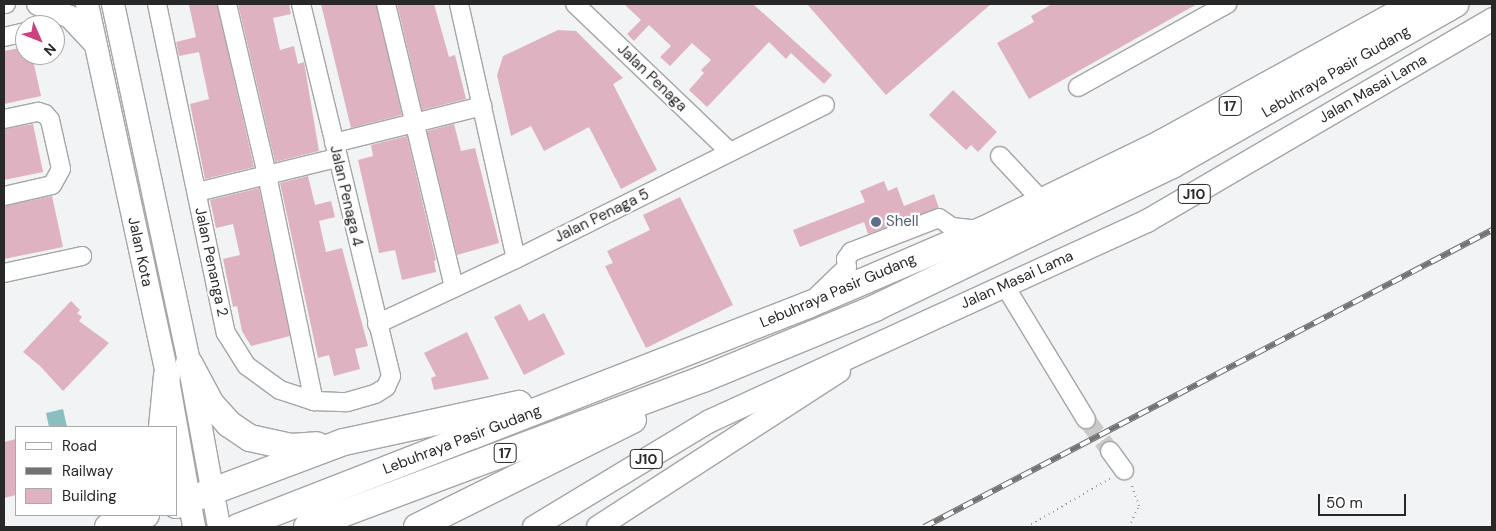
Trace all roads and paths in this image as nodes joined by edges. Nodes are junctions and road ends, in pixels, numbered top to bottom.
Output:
1 (38, 4) edge
2 (87, 4) edge
3 (113, 4) edge
4 (157, 4) edge
5 (227, 4) edge
6 (301, 4) edge
7 (386, 4) edge
8 (459, 4) edge
9 (575, 4) edge
10 (1227, 4) edge
11 (1415, 4) edge
12 (1455, 4) edge
13 (1492, 19) edge
14 (96, 46) junction
15 (1078, 87) dead end
16 (825, 104) dead end
17 (482, 106) junction
18 (4, 119) edge
19 (413, 123) junction
20 (335, 150) junction
21 (730, 152) junction
22 (1000, 156) dead end
23 (267, 175) junction
24 (196, 192) junction
25 (4, 196) edge
26 (1042, 201) junction
27 (82, 256) dead end
28 (516, 259) junction
29 (4, 272) edge
30 (1005, 286) junction
31 (454, 288) junction
32 (377, 324) junction
33 (880, 340) junction
34 (178, 369) junction
35 (623, 377) junction
36 (703, 379) junction
37 (386, 387) joint
38 (761, 396) junction
39 (314, 401) junction
40 (770, 418) junction
41 (1086, 419) tunnel mouth
42 (162, 426) edge
43 (344, 442) junction
44 (1110, 451) tunnel mouth
45 (1124, 470) junction
46 (193, 499) edge
47 (109, 516) edge
48 (143, 516) edge
49 (94, 527) edge
50 (108, 527) edge
51 (194, 527) edge
52 (219, 527) edge
53 (238, 527) edge
54 (308, 527) edge
55 (417, 527) edge
56 (534, 527) edge
57 (598, 527) edge
58 (1027, 527) edge
59 (1129, 527) edge

1 - 14 main road
2 - 14 main road, Jalan Kota
3 - 34 main road, Jalan Kota
4 - 24 street, Jalan Penanga 2
5 - 23 street
6 - 20 street, Jalan Penaga 4
7 - 19 street
8 - 17 street
9 - 21 street, Jalan Penaga
10 - 15 street
11 - 26 highway, Lebuhraya Pasir Gudang / 17
12 - 36 highway, Lebuhraya Pasir Gudang / 17
13 - 30 main road, Jalan Masai Lama / J10
14 - 34 main road, Jalan Kota
16 - 21 street, Jalan Penaga 5
17 - 19 street
17 - 28 street
18 - 25 street
19 - 20 street
19 - 31 street
20 - 23 street
20 - 32 street, Jalan Penaga 4
21 - 28 street, Jalan Penaga 5
22 - 26 street
23 - 24 street
23 - 39 street
24 - 39 street, Jalan Penanga 2
26 - 35 highway, Lebuhraya Pasir Gudang / 17
27 - 29 street
28 - 31 street, Jalan Penaga 5
30 - 33 main road, Jalan Masai Lama / J10
30 - 41 street
31 - 32 street, Jalan Penaga 5
32 - 37 street, Jalan Penaga 4
33 - 38 main road, Jalan Masai Lama / J10
33 - 40 main road
34 - 42 highway
34 - 43 highway
34 - 46 main road, Jalan Kota
35 - 43 highway
35 - 53 highway, Lebuhraya Pasir Gudang / 17
36 - 54 highway, Lebuhraya Pasir Gudang / 17
36 - 55 highway
37 - 39 street, Jalan Penanga 2
38 - 40 main road
38 - 56 main road, Jalan Masai Lama / J10
40 - 57 main road
43 - 46 highway
44 - 45 street
45 - 58 path
45 - 59 path
46 - 51 main road
46 - 52 main road
47 - 49 highway
48 - 50 highway

